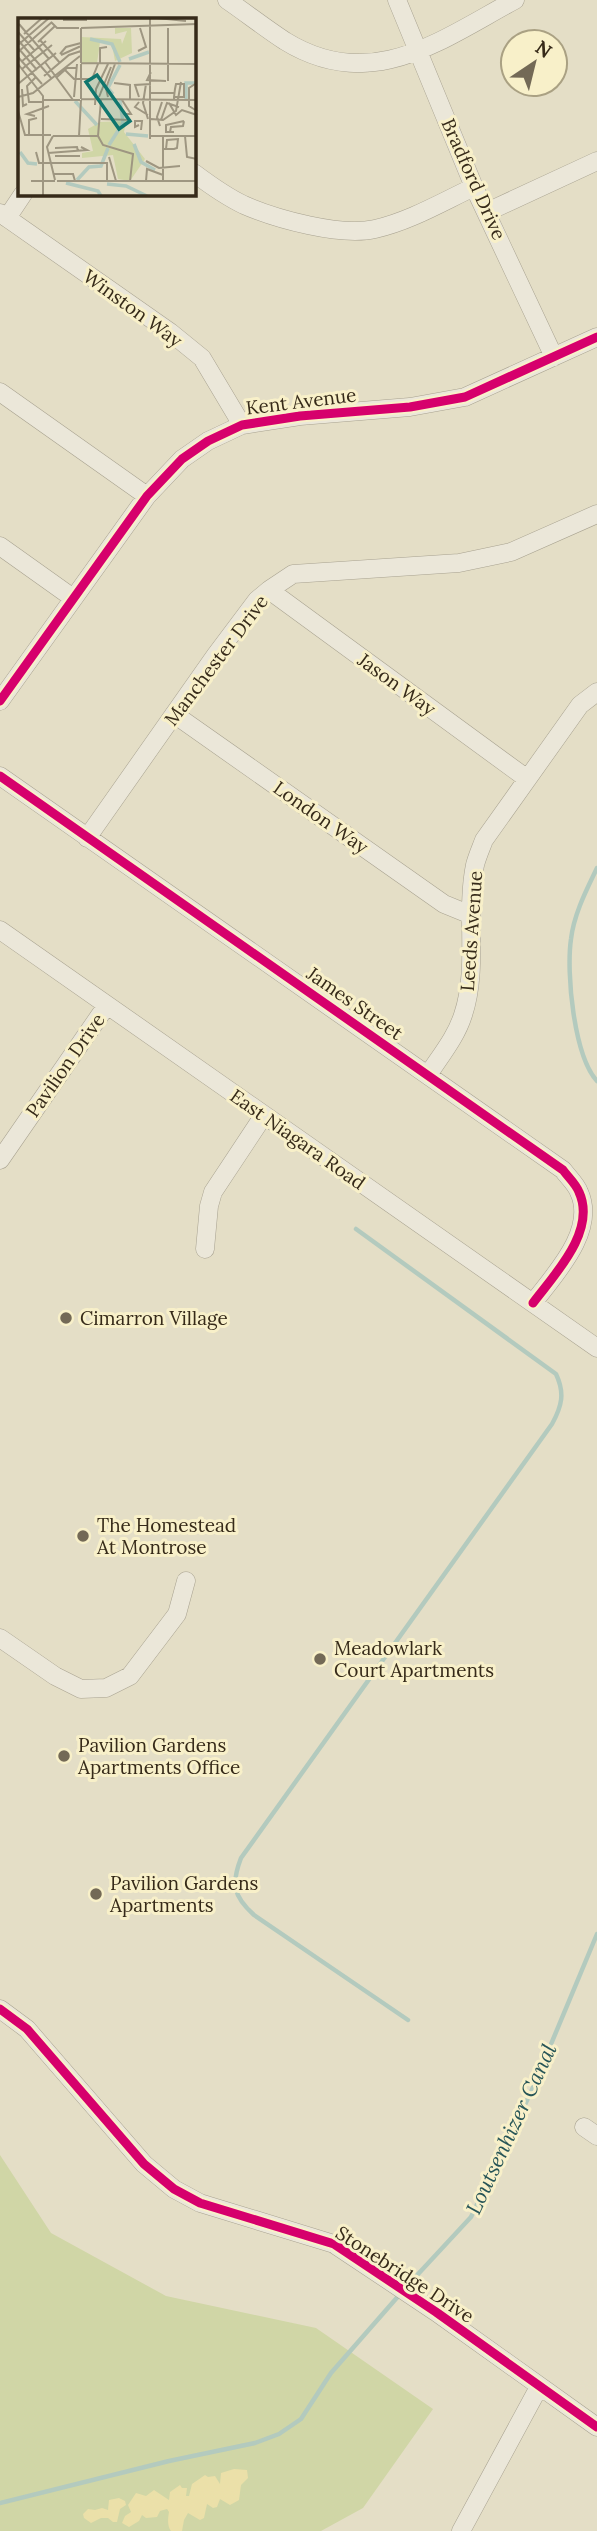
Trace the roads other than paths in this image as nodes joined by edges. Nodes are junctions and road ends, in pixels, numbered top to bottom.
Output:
1 (227, 0) edge
2 (397, 0) edge
3 (516, 0) edge
4 (419, 51) junction
5 (597, 161) edge
6 (196, 174) edge
7 (474, 187) junction
8 (21, 196) edge
9 (487, 212) junction
10 (3, 215) edge
11 (597, 337) edge
12 (554, 357) junction
13 (0, 392) edge
14 (242, 425) junction
15 (147, 496) junction
16 (597, 514) edge
17 (0, 546) edge
18 (268, 590) junction
19 (74, 598) junction
20 (597, 692) edge
21 (0, 701) edge
22 (174, 714) junction
23 (0, 776) edge
24 (526, 778) junction
25 (87, 838) junction
26 (471, 915) junction
27 (0, 930) edge
28 (107, 1005) junction
29 (428, 1075) junction
30 (264, 1115) junction
31 (0, 1160) edge
32 (205, 1249) dead end
33 (533, 1303) junction
34 (597, 1348) edge
35 (186, 1581) dead end
36 (0, 1637) edge
37 (0, 2009) edge
38 (539, 2388) junction
39 (597, 2427) edge
40 (461, 2531) edge

1 - 4 street
2 - 4 street, Bradford Drive
3 - 4 street
4 - 7 street, Bradford Drive
5 - 9 street
6 - 7 street
7 - 9 street, Bradford Drive
8 - 10 street
9 - 12 street, Bradford Drive
10 - 14 street, Winston Way
11 - 12 street, Kent Avenue
12 - 14 street, Kent Avenue
13 - 15 street
14 - 15 street, Kent Avenue
15 - 19 street, Kent Avenue
16 - 18 street, Manchester Drive
17 - 19 street
18 - 22 street, Manchester Drive
18 - 24 street, Jason Way
19 - 21 street, Kent Avenue
20 - 24 street, Leeds Avenue
22 - 25 street, Manchester Drive
22 - 26 street, London Way
23 - 25 street, James Street
24 - 26 street, Leeds Avenue
25 - 29 street, James Street
26 - 29 street, Leeds Avenue
27 - 28 street, East Niagara Road
28 - 30 street, East Niagara Road
28 - 31 street, Pavilion Drive
29 - 33 street, James Street
30 - 32 street
30 - 33 street, East Niagara Road
33 - 34 street, East Niagara Road
35 - 36 street
37 - 38 street, Stonebridge Drive
38 - 39 street, Stonebridge Drive
38 - 40 street

